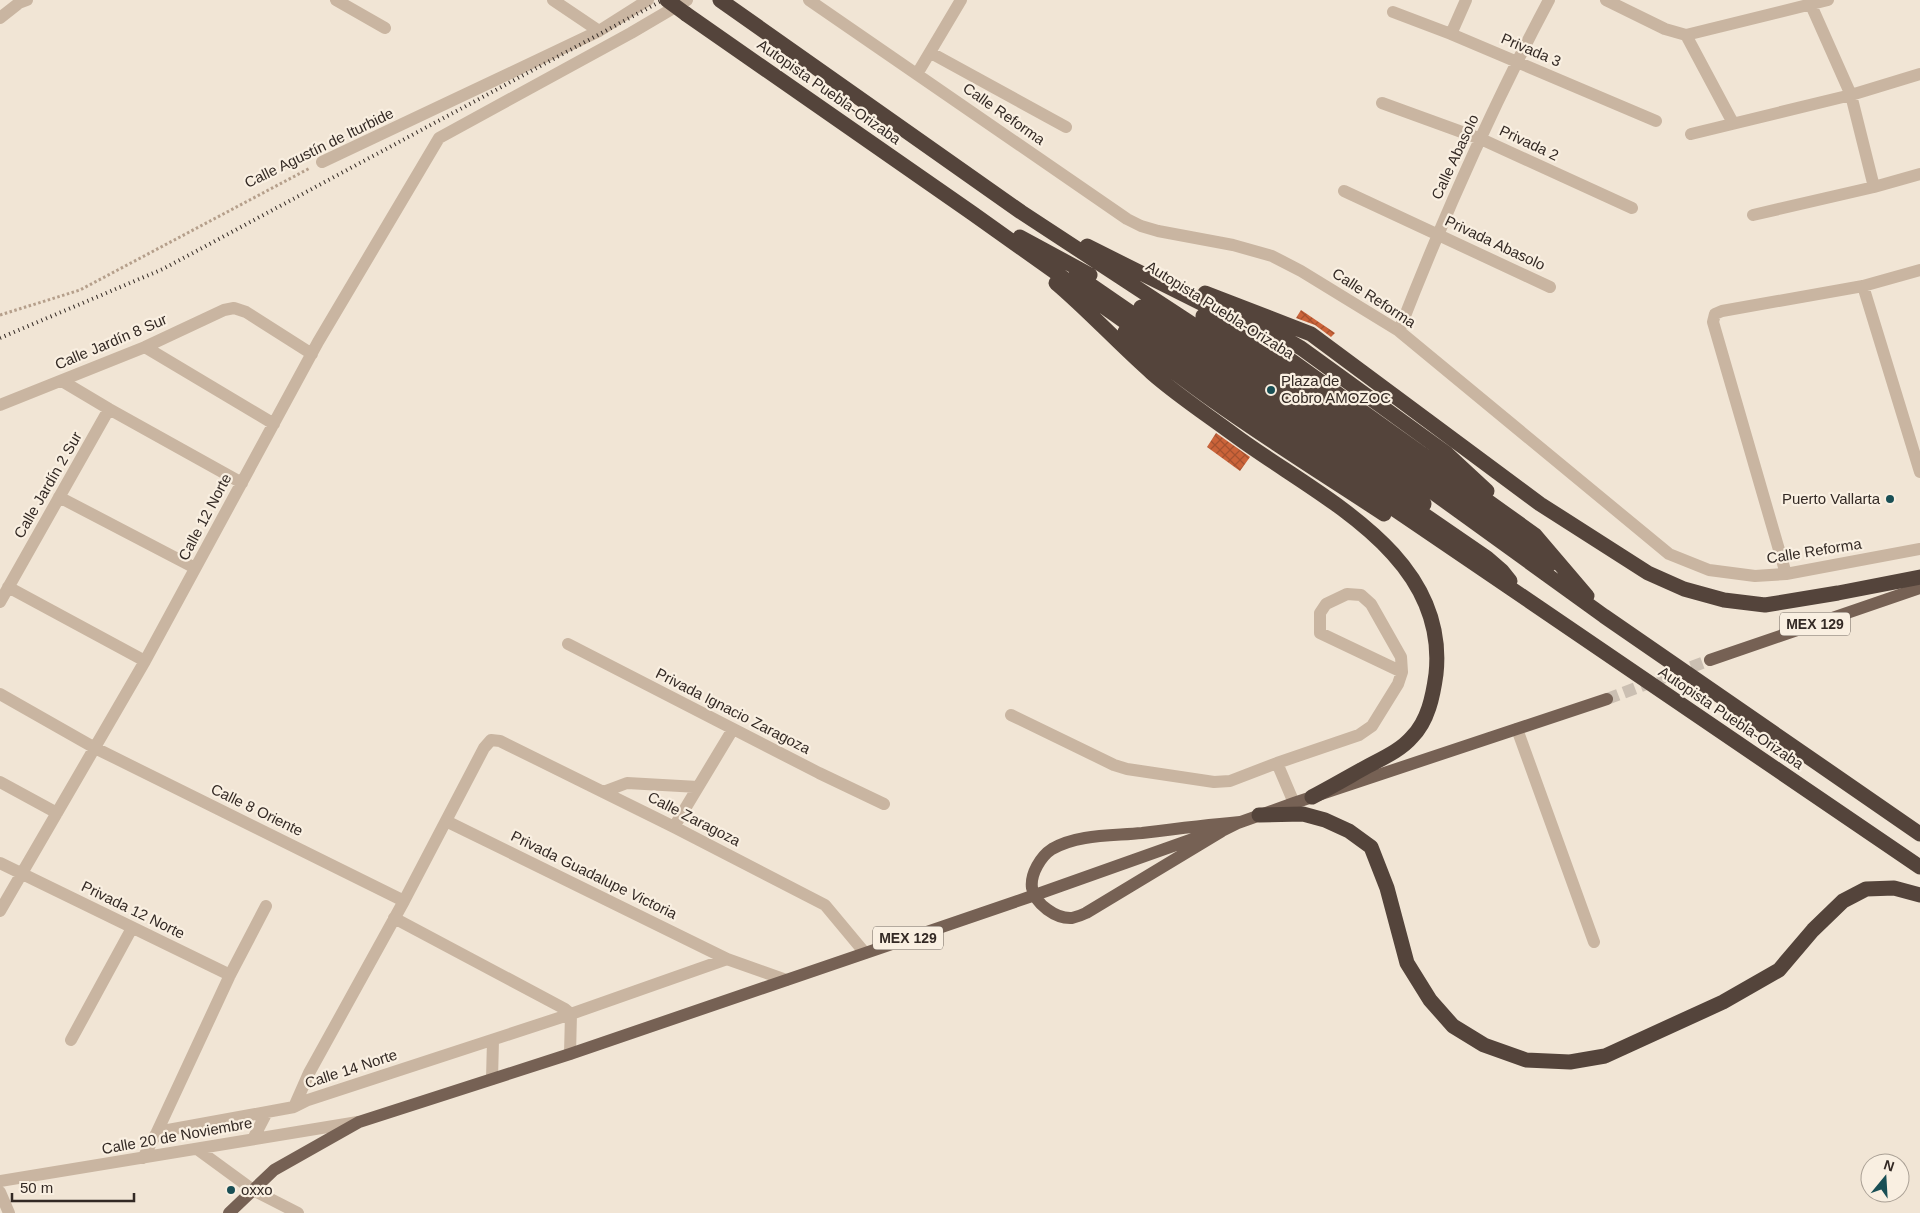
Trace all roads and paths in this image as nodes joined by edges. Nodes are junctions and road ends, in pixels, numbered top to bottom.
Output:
1 (27, 0) edge
2 (336, 0) edge
3 (553, 0) edge
4 (648, 0) edge
5 (667, 0) edge
6 (720, 0) edge
7 (809, 0) edge
8 (961, 0) edge
9 (1466, 0) edge
10 (1549, 0) edge
11 (1606, 0) edge
12 (1828, 0) edge
13 (1811, 4) junction
14 (687, 7) edge
15 (1393, 12) dead end
16 (0, 18) edge
17 (385, 28) dead end
18 (599, 31) junction
19 (1451, 34) junction
20 (1686, 35) junction
21 (931, 53) junction
22 (1517, 61) junction
23 (917, 74) junction
24 (1920, 74) edge
25 (1851, 95) junction
26 (1382, 102) dead end
27 (1656, 121) dead end
28 (1733, 123) junction
29 (1066, 127) dead end
30 (1691, 134) dead end
31 (1481, 139) junction
32 (322, 162) joint
33 (1920, 174) edge
34 (1874, 187) junction
35 (1344, 191) dead end
36 (1632, 208) dead end
37 (1021, 212) junction
38 (972, 213) junction
39 (1753, 215) dead end
40 (1437, 234) junction
41 (1920, 270) edge
42 (1550, 286) dead end
43 (1863, 286) junction
44 (1205, 293) junction
45 (0, 315) edge
46 (1399, 331) junction
47 (146, 348) junction
48 (312, 354) junction
49 (62, 381) junction
50 (0, 405) edge
51 (109, 409) junction
52 (274, 424) junction
53 (1920, 472) edge
54 (242, 483) junction
55 (59, 497) junction
56 (1535, 535) junction
57 (1920, 549) edge
58 (196, 568) junction
59 (1786, 574) junction
60 (1920, 577) edge
61 (8, 587) junction
62 (1920, 588) edge
63 (1523, 597) junction
64 (0, 602) edge
65 (1604, 616) junction
66 (568, 644) dead end
67 (1710, 660) tunnel mouth
68 (145, 661) junction
69 (1402, 672) junction
70 (0, 694) edge
71 (1607, 699) tunnel mouth
72 (1011, 715) dead end
73 (733, 729) junction
74 (1517, 729) junction
75 (490, 740) joint
76 (95, 748) junction
77 (1277, 763) junction
78 (0, 782) edge
79 (698, 787) junction
80 (603, 792) junction
81 (1312, 797) junction
82 (1294, 803) junction
83 (884, 804) dead end
84 (57, 813) junction
85 (1258, 816) junction
86 (446, 821) junction
87 (1240, 822) junction
88 (674, 826) junction
89 (1920, 834) edge
90 (0, 863) edge
91 (1920, 867) edge
92 (21, 874) junction
93 (1035, 895) junction
94 (1920, 895) edge
95 (404, 901) junction
96 (266, 906) dead end
97 (0, 911) edge
98 (394, 918) junction
99 (132, 928) junction
100 (1594, 942) dead end
101 (865, 953) junction
102 (727, 959) junction
103 (230, 975) junction
104 (786, 980) junction
105 (571, 1014) junction
106 (71, 1040) dead end
107 (493, 1040) junction
108 (570, 1054) junction
109 (492, 1079) junction
110 (294, 1106) junction
111 (267, 1112) junction
112 (358, 1122) junction
113 (158, 1132) junction
114 (253, 1139) junction
115 (197, 1149) junction
116 (143, 1158) junction
117 (0, 1181) edge
118 (253, 1190) junction
119 (0, 1192) edge
120 (9, 1213) edge
121 (229, 1213) edge
122 (298, 1213) edge

1 - 16 street
2 - 17 street
3 - 18 street
4 - 18 street, Calle Agustín de Iturbide
5 - 14 highway, Autopista Puebla-Orizaba, bridge
6 - 37 highway, Autopista Puebla-Orizaba
7 - 23 street, Calle Reforma
8 - 21 street
9 - 19 street
10 - 22 street, Calle Abasolo
11 - 20 street
12 - 13 street
13 - 20 street
13 - 25 street
14 - 38 highway, Autopista Puebla-Orizaba
14 - 48 street, Calle 12 Norte
15 - 19 street, Privada 3
18 - 32 street, Calle Agustín de Iturbide
19 - 22 street, Privada 3
20 - 28 street
21 - 23 street
21 - 29 street
22 - 27 street, Privada 3
22 - 31 street, Calle Abasolo
23 - 46 street, Calle Reforma
24 - 25 street
25 - 28 street
25 - 34 street
26 - 31 street, Privada 2
28 - 30 street
31 - 36 street, Privada 2
31 - 40 street, Calle Abasolo
32 - 45 path, Calle Agustín de Iturbide
33 - 34 street
34 - 39 street
35 - 40 street, Privada Abasolo
37 - 44 highway, Autopista Puebla-Orizaba
37 - 56 highway, Autopista Puebla-Orizaba
37 - 65 highway, Autopista Puebla-Orizaba
38 - 63 highway, Autopista Puebla-Orizaba
38 - 63 highway, Autopista Puebla-Orizaba
38 - 81 highway
40 - 42 street, Privada Abasolo
40 - 46 street, Calle Abasolo
41 - 43 street
43 - 53 street
43 - 59 street
44 - 56 highway, Autopista Puebla-Orizaba
44 - 60 highway
46 - 59 street, Calle Reforma
47 - 48 street, Calle Jardín 8 Sur
47 - 49 street, Calle Jardín 8 Sur
47 - 52 street
48 - 52 street, Calle 12 Norte
49 - 50 street, Calle Jardín 8 Sur
49 - 51 street
51 - 54 street
51 - 55 street, Calle Jardín 2 Sur
52 - 54 street, Calle 12 Norte
54 - 58 street, Calle 12 Norte
55 - 58 street
55 - 61 street, Calle Jardín 2 Sur
56 - 65 highway, Autopista Puebla-Orizaba
57 - 59 street, Calle Reforma
58 - 68 street, Calle 12 Norte
61 - 64 street, Calle Jardín 2 Sur
61 - 68 street
62 - 67 main road, MEX 129
63 - 91 highway, Autopista Puebla-Orizaba
65 - 89 highway, Autopista Puebla-Orizaba
66 - 73 street, Privada Ignacio Zaragoza
68 - 76 street, Calle 12 Norte
69 - 69 street
69 - 77 street
70 - 76 street, Calle 8 Oriente
71 - 74 main road, MEX 129
72 - 77 street
73 - 79 street
73 - 83 street, Privada Ignacio Zaragoza
74 - 81 main road, MEX 129
74 - 100 street
75 - 80 street, Calle Zaragoza
75 - 86 street, Calle 14 Norte
76 - 84 street, Calle 12 Norte
76 - 95 street, Calle 8 Oriente
77 - 82 street
78 - 84 street
79 - 80 street
79 - 88 street
80 - 88 street, Calle Zaragoza
81 - 82 main road, MEX 129
82 - 85 main road, MEX 129
84 - 92 street, Calle 12 Norte
85 - 87 main road, MEX 129
85 - 94 highway
86 - 95 street, Calle 14 Norte
86 - 102 street, Privada Guadalupe Victoria
87 - 93 main road, MEX 129
87 - 93 main road
87 - 93 main road
88 - 101 street, Calle Zaragoza
90 - 92 street, Privada 12 Norte
92 - 97 street, Calle 12 Norte
92 - 99 street, Privada 12 Norte
93 - 101 main road, MEX 129
95 - 98 street, Calle 14 Norte
96 - 103 street
98 - 105 street
98 - 110 street, Calle 14 Norte
99 - 103 street, Privada 12 Norte
99 - 106 street
101 - 104 main road, MEX 129
102 - 104 street, Privada Guadalupe Victoria
102 - 105 street, Calle 14 Norte
103 - 113 street
104 - 108 main road, MEX 129
105 - 107 street, Calle 14 Norte
105 - 108 street
107 - 109 street
107 - 110 street, Calle 14 Norte
108 - 109 main road, MEX 129
109 - 112 main road, MEX 129
110 - 111 street
111 - 113 street
111 - 114 street
112 - 114 street, Calle 20 de Noviembre
112 - 118 main road, MEX 129
113 - 116 street
114 - 115 street, Calle 20 de Noviembre
115 - 116 street, Calle 20 de Noviembre
115 - 118 street
116 - 117 street, Calle 20 de Noviembre
118 - 121 main road, MEX 129
118 - 122 street
119 - 120 street

